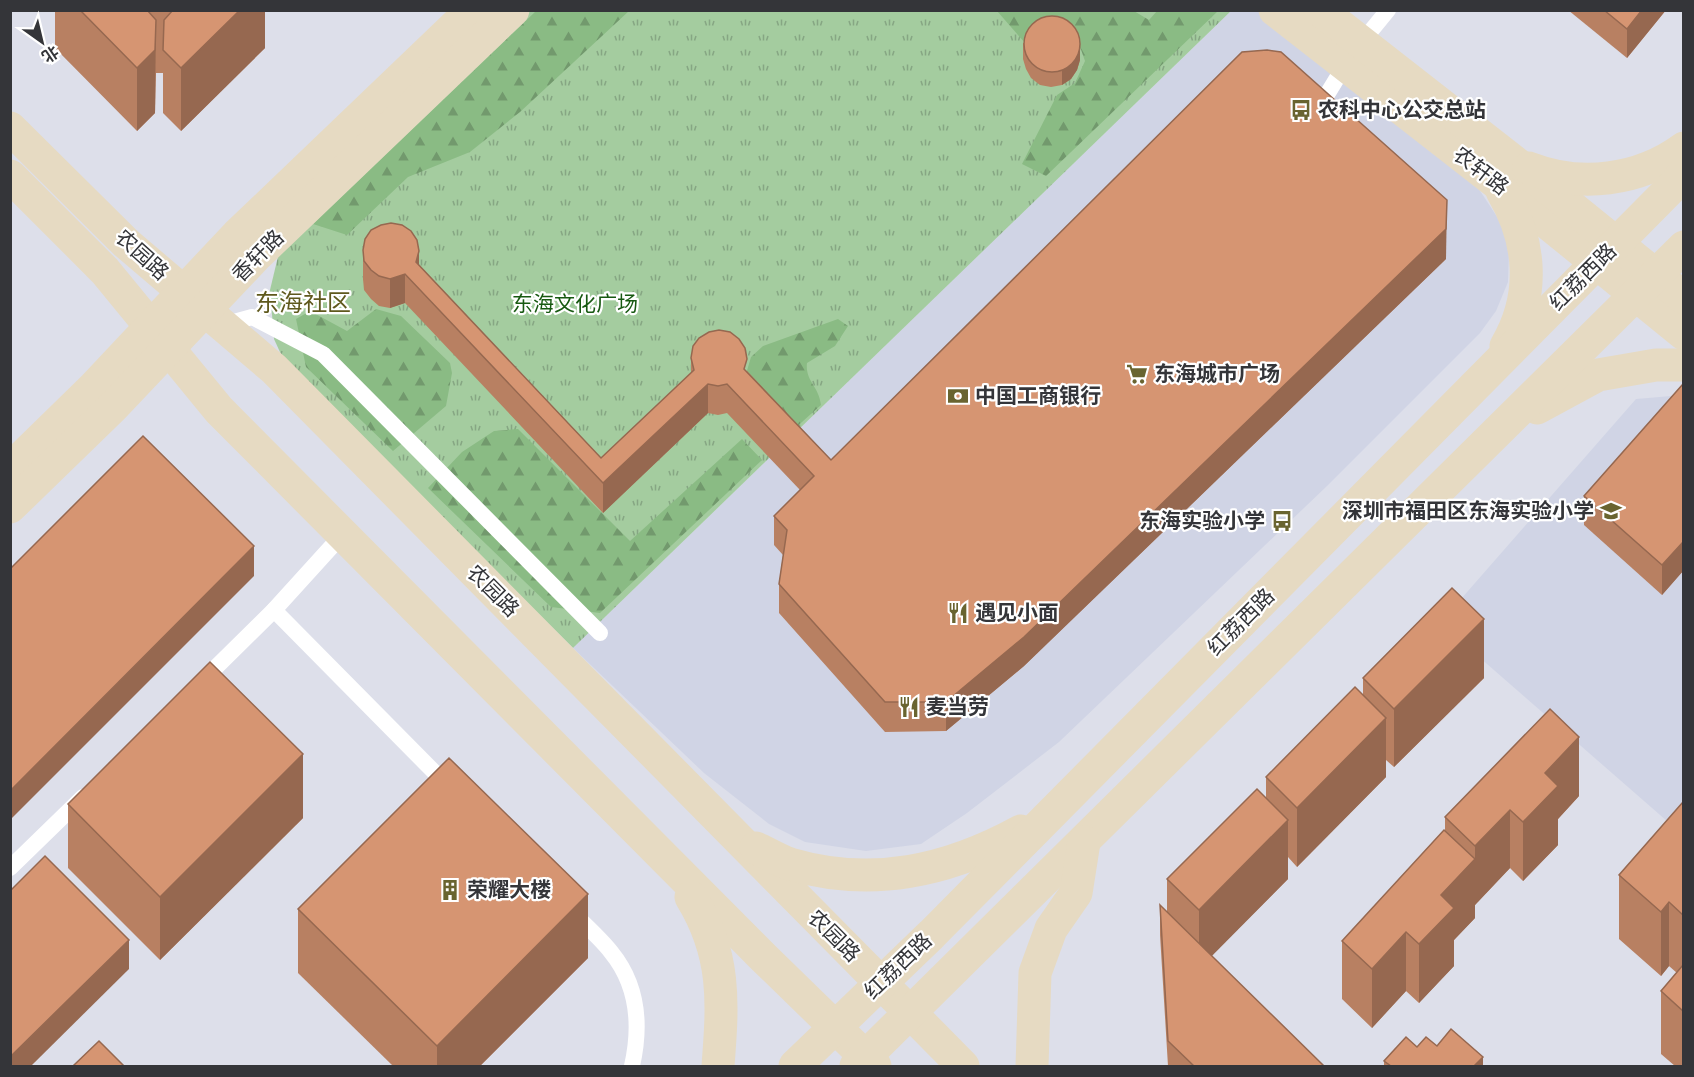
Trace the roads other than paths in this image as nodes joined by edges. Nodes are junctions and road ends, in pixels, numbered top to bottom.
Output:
1 (472, 10) edge
2 (513, 10) edge
3 (1275, 10) edge
4 (1320, 10) edge
5 (1388, 10) edge
6 (1353, 54) junction
7 (1317, 111) edge
8 (10, 128) edge
9 (1683, 148) edge
10 (1683, 173) edge
11 (1507, 174) junction
12 (10, 176) edge
13 (1683, 247) edge
14 (1606, 253) junction
15 (1645, 285) junction
16 (1683, 298) edge
17 (204, 309) junction
18 (1683, 334) edge
19 (160, 338) junction
20 (1683, 365) edge
21 (1493, 367) junction
22 (1495, 435) junction
23 (10, 469) edge
24 (10, 507) edge
25 (343, 534) junction
26 (274, 610) junction
27 (600, 633) dead end
28 (189, 693) edge
29 (96, 785) edge
30 (457, 795) edge
31 (1049, 816) junction
32 (737, 838) junction
33 (1084, 842) junction
34 (671, 864) junction
35 (10, 868) edge
36 (564, 904) edge
37 (881, 984) junction
38 (910, 1013) junction
39 (836, 1027) junction
40 (865, 1063) edge
41 (632, 1066) edge
42 (718, 1066) edge
43 (795, 1066) edge
44 (963, 1066) edge
45 (1032, 1066) edge

1 - 17 main road, 香轩路
2 - 17 main road, 香轩路
3 - 6 main road, 农轩路
4 - 6 main road, 农轩路
5 - 6 lane
6 - 7 lane
6 - 11 main road, 农轩路
8 - 17 main road, 农园路
9 - 11 main road
10 - 14 main road, 红荔西路
11 - 14 main road, 农轩路
11 - 21 main road
12 - 19 main road, 农园路
13 - 15 main road, 红荔西路
14 - 15 main road, 农轩路
14 - 21 main road, 红荔西路
15 - 16 main road, 农轩路
15 - 18 main road, 农轩路
15 - 22 main road, 红荔西路
17 - 19 main road, 香轩路
17 - 27 lane
17 - 32 main road, 农园路
19 - 23 main road, 香轩路
19 - 24 main road, 香轩路
19 - 25 main road, 农园路
20 - 22 main road
21 - 31 main road, 红荔西路
22 - 33 main road, 红荔西路
25 - 26 lane
25 - 34 main road, 农园路
26 - 28 lane
26 - 30 lane
29 - 35 lane
31 - 32 main road
31 - 37 main road, 红荔西路
32 - 37 main road, 农园路
33 - 38 main road, 红荔西路
33 - 45 main road
34 - 39 main road, 农园路
34 - 42 main road
36 - 41 lane
37 - 38 main road, 农园路
37 - 39 main road, 红荔西路
38 - 40 main road, 红荔西路
38 - 44 main road, 农园路
39 - 40 main road, 农园路
39 - 43 main road, 红荔西路

